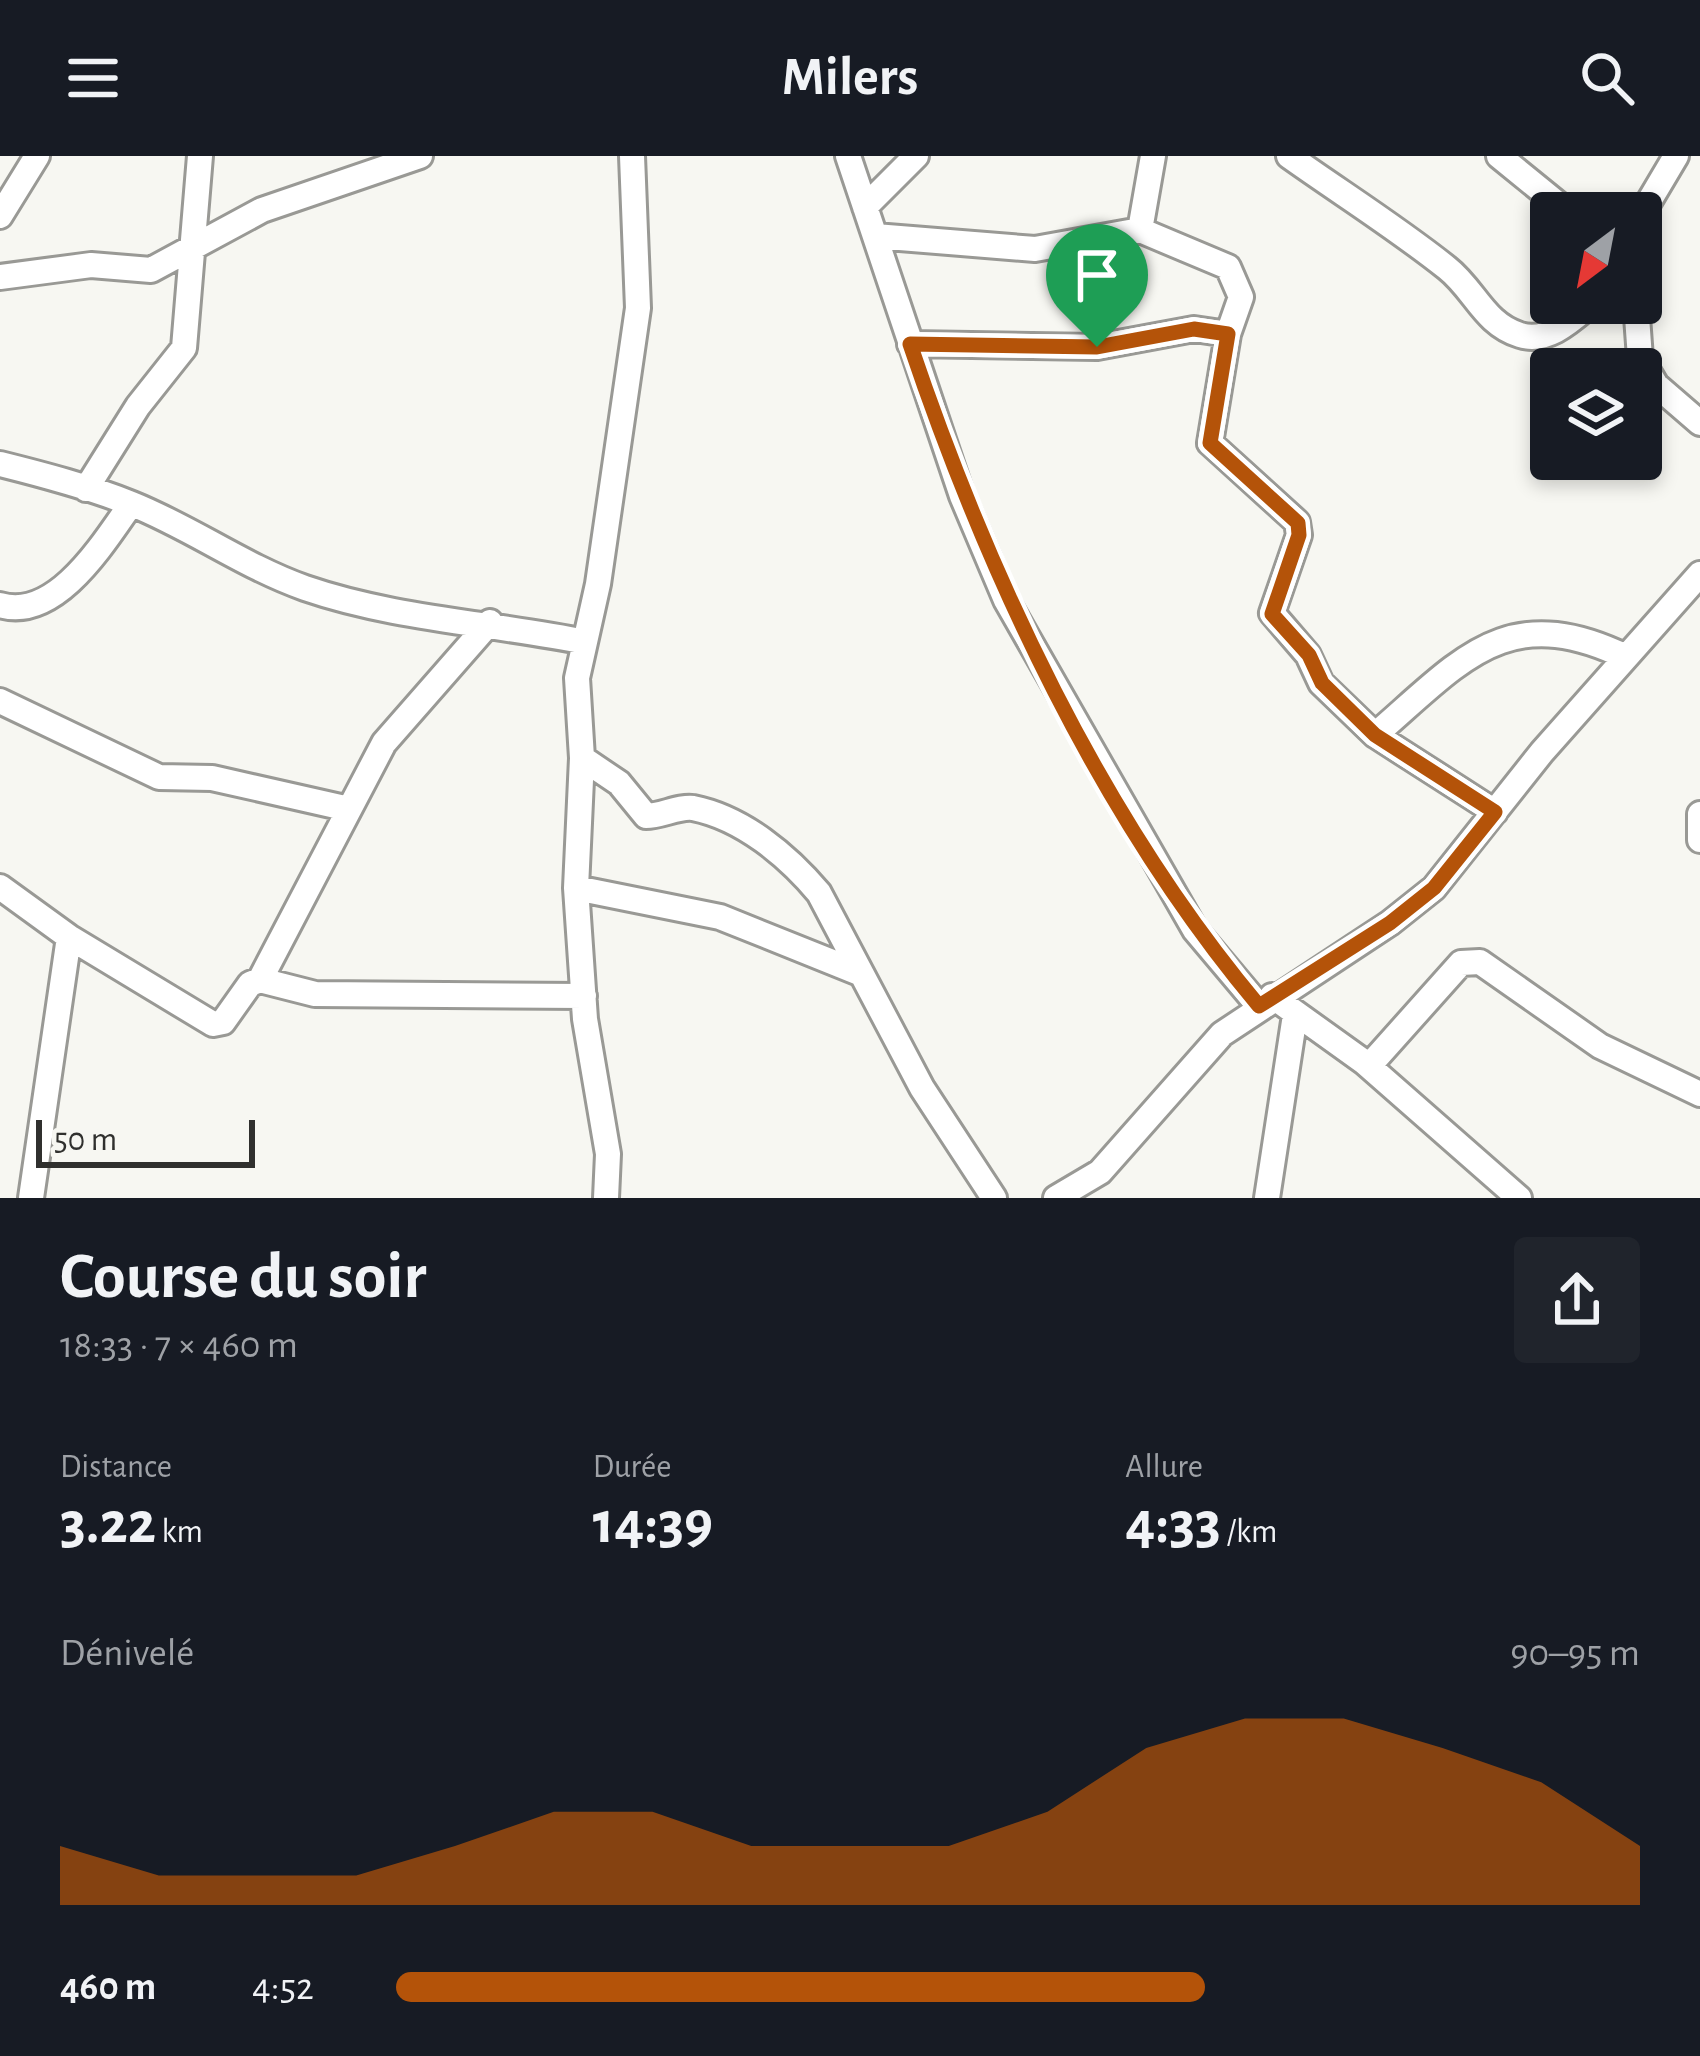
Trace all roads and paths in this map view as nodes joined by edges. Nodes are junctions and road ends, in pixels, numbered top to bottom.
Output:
1 (37, 156) edge
2 (200, 156) edge
3 (420, 156) edge
4 (632, 156) edge
5 (848, 156) edge
6 (916, 156) edge
7 (1153, 156) edge
8 (1288, 156) edge
9 (1499, 156) edge
10 (1676, 156) edge
11 (1543, 192) edge
12 (1655, 192) edge
13 (866, 207) junction
14 (0, 216) edge
15 (1140, 230) junction
16 (875, 236) junction
17 (190, 248) junction
18 (0, 277) edge
19 (1561, 324) edge
20 (1638, 324) edge
21 (1228, 334) junction
22 (910, 344) junction
23 (1700, 423) edge
24 (0, 464) edge
25 (86, 489) junction
26 (131, 504) junction
27 (1700, 574) edge
28 (0, 604) edge
29 (490, 622) junction
30 (584, 642) junction
31 (1626, 657) junction
32 (0, 701) edge
33 (1375, 735) junction
34 (583, 758) junction
35 (349, 809) junction
36 (1495, 812) junction
37 (1700, 814) edge
38 (1700, 840) edge
39 (0, 887) edge
40 (577, 888) junction
41 (69, 937) junction
42 (857, 972) junction
43 (260, 980) junction
44 (584, 996) junction
45 (1266, 1001) junction
46 (1294, 1016) junction
47 (1369, 1066) junction
48 (1700, 1094) edge
49 (31, 1198) edge
50 (606, 1198) edge
51 (994, 1198) edge
52 (1056, 1198) edge
53 (1268, 1198) edge
54 (1519, 1198) edge

1 - 14 street
2 - 17 street
3 - 17 street
4 - 30 street
5 - 13 street
6 - 13 street
7 - 15 street
8 - 19 street
9 - 11 street
10 - 12 street
13 - 16 street
15 - 16 street
15 - 21 street
16 - 22 street
17 - 18 street
17 - 25 street
20 - 23 street
21 - 22 street
21 - 33 street
22 - 45 street
24 - 25 street
25 - 26 street
26 - 28 street
26 - 29 street
27 - 31 street
29 - 30 street
29 - 35 street
30 - 34 street
31 - 33 street
31 - 36 street
32 - 35 street
33 - 36 street
34 - 40 street
34 - 42 street
35 - 43 street
36 - 45 street
37 - 38 street
39 - 41 street
40 - 42 street
40 - 44 street
41 - 43 street
41 - 49 street
42 - 51 street
43 - 44 street
44 - 50 street
45 - 46 street
45 - 52 street
46 - 47 street
46 - 53 street
47 - 48 street
47 - 54 street

